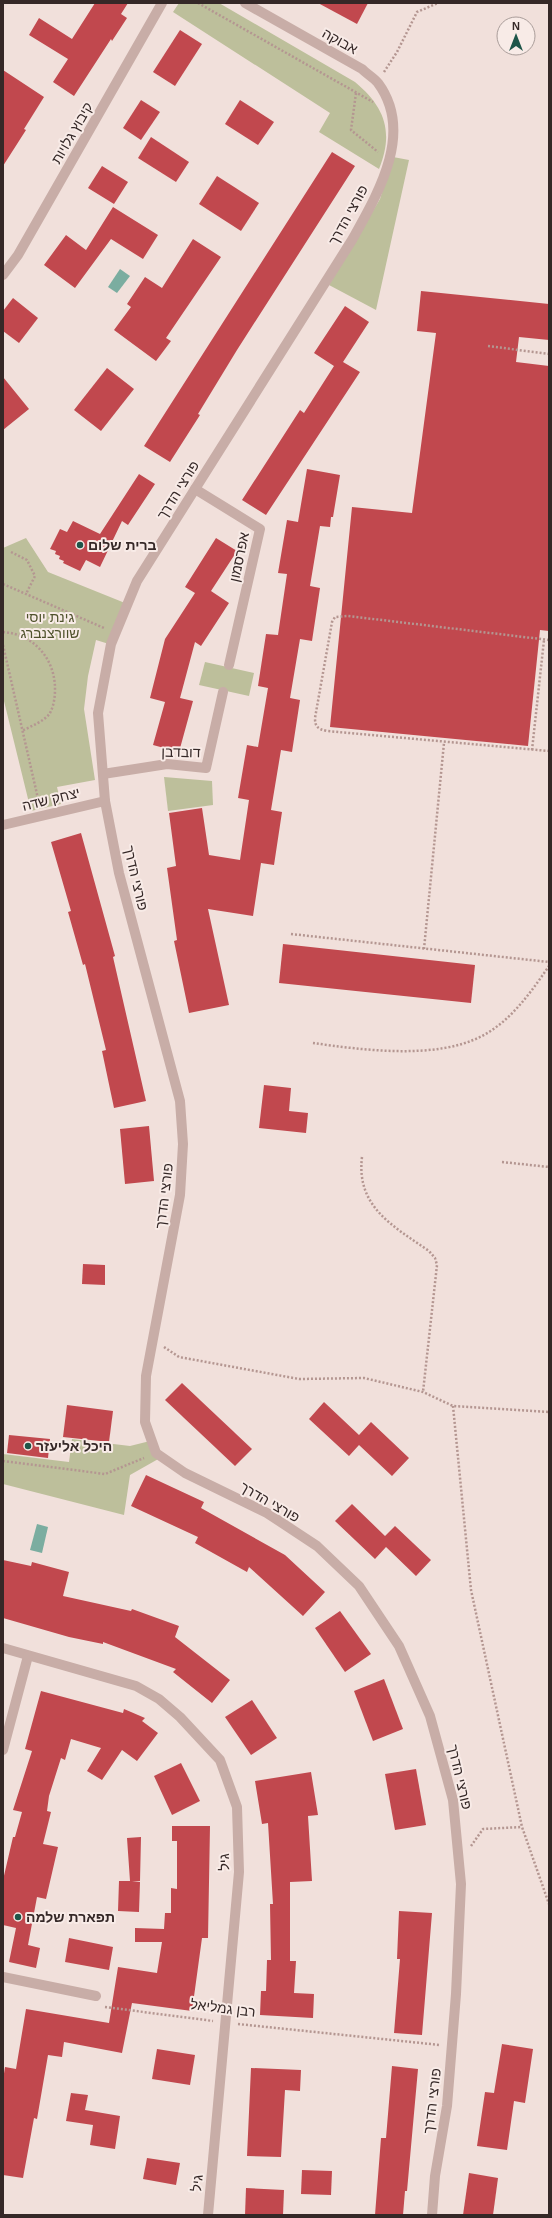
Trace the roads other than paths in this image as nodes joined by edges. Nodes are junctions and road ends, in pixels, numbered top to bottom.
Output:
1 (162, 3) edge
2 (245, 3) edge
3 (394, 127) joint
4 (3, 275) edge
5 (195, 488) junction
6 (229, 665) dead end
7 (223, 692) dead end
8 (103, 774) junction
9 (105, 800) junction
10 (3, 826) edge
11 (3, 1648) edge
12 (28, 1656) junction
13 (3, 1750) edge
14 (3, 1977) edge
15 (96, 1996) road end
16 (208, 2215) edge
17 (432, 2215) edge

1 - 4 street, קיבוץ גלויות
2 - 3 street, אבוקה
3 - 5 street, פורצי הדרך
5 - 6 street, אפרסמון
5 - 8 street, פורצי הדרך
7 - 8 street, דובדבן
8 - 9 street, פורצי הדרך
9 - 10 street, יצחק שדה
9 - 17 street, פורצי הדרך
11 - 12 street, גיל
12 - 13 street
12 - 16 street, גיל
14 - 15 street

